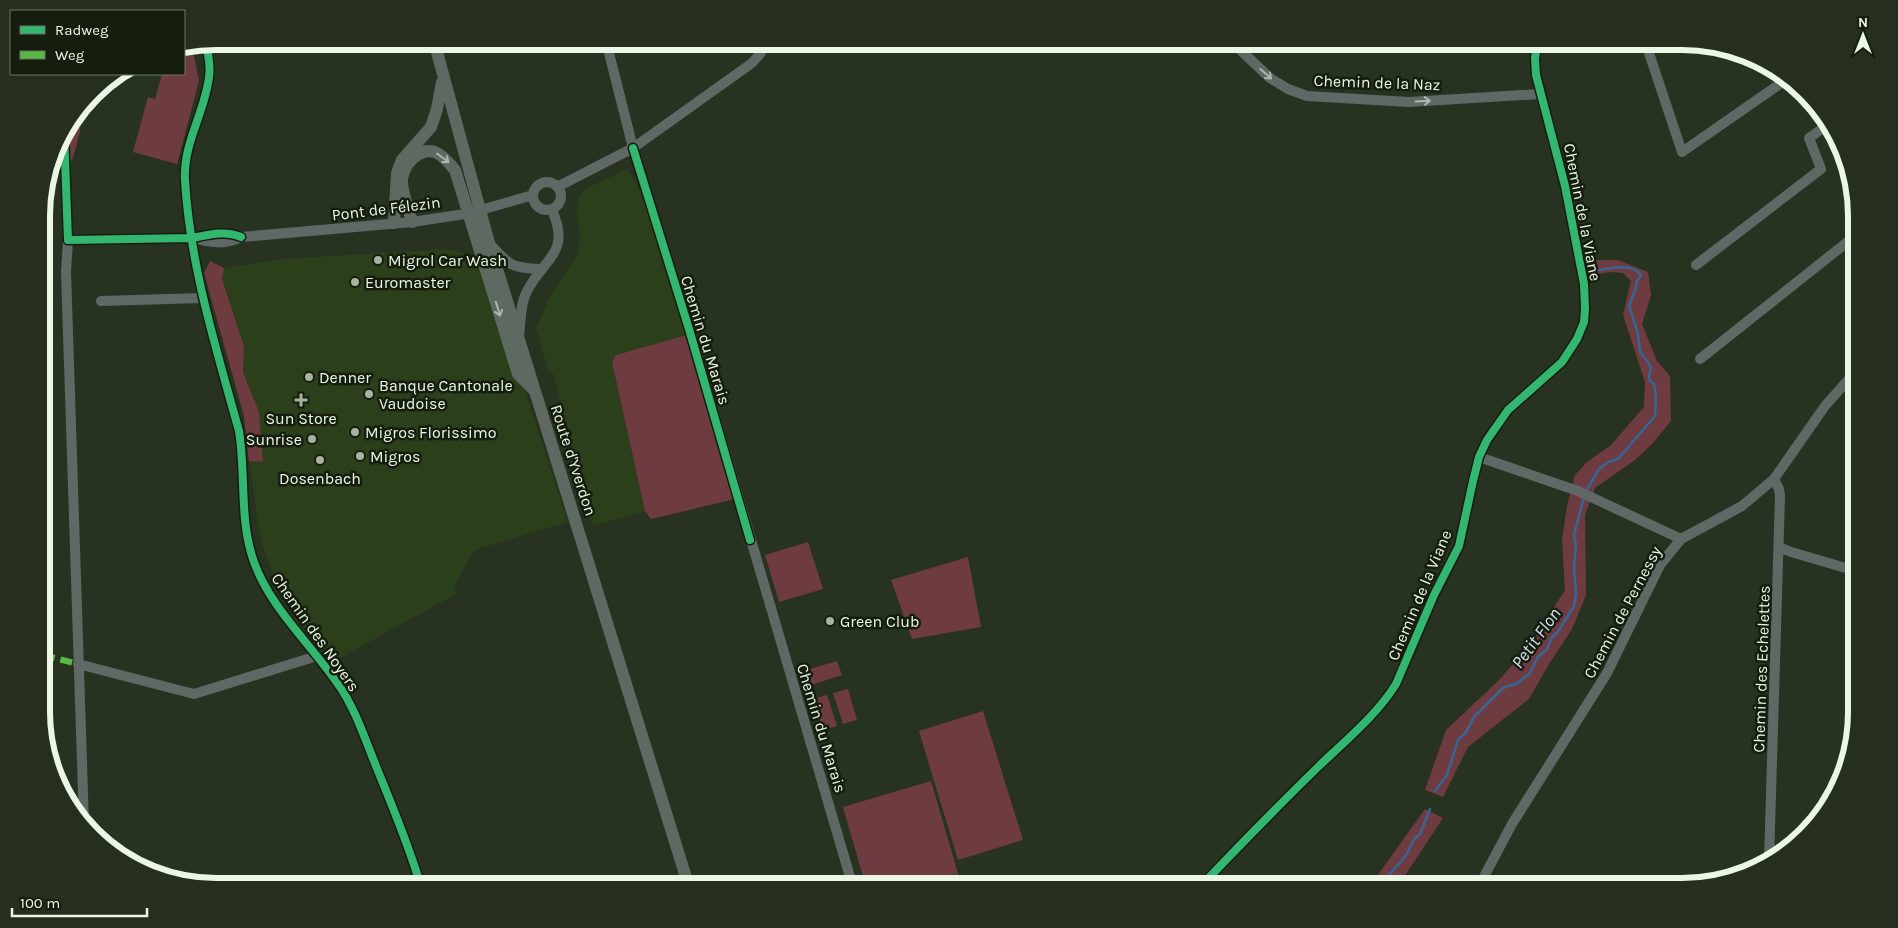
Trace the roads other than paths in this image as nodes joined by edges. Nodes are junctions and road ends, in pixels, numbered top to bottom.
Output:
1 (208, 50) edge
2 (436, 50) edge
3 (608, 50) edge
4 (762, 50) edge
5 (1240, 50) edge
6 (1536, 50) edge
7 (1648, 50) edge
8 (443, 77) junction
9 (1781, 83) edge
10 (1540, 94) junction
11 (1823, 128) edge
12 (633, 148) junction
13 (65, 149) edge
14 (557, 187) junction
15 (533, 196) junction
16 (552, 210) junction
17 (412, 222) junction
18 (394, 224) junction
19 (192, 238) junction
20 (68, 240) junction
21 (1848, 242) edge
22 (489, 243) junction
23 (1696, 265) dead end
24 (540, 269) junction
25 (202, 298) junction
26 (101, 301) dead end
27 (519, 340) junction
28 (1700, 359) dead end
29 (1848, 380) edge
30 (534, 390) junction
31 (1479, 457) junction
32 (1774, 479) junction
33 (1681, 539) junction
34 (1778, 547) junction
35 (1848, 569) edge
36 (317, 656) junction
37 (78, 664) junction
38 (84, 812) edge
39 (1770, 853) edge
40 (418, 878) edge
41 (686, 878) edge
42 (850, 878) edge
43 (1208, 878) edge
44 (1483, 878) edge

1 - 19 street, Chemin des Noyers
2 - 8 main road, Route d'Yverdon
3 - 12 street, Chemin du Marais
4 - 12 street
5 -> 10 street, Chemin de la Naz
6 - 10 street, Chemin de la Viane
7 - 9 street
8 - 18 main road
8 - 22 main road, Route d'Yverdon
10 - 31 street, Chemin de la Viane
11 - 23 street
12 - 14 street
12 - 42 street, Chemin du Marais
13 - 20 street
14 - 15 street
14 - 16 street
15 - 16 street
15 - 17 street, Pont de Félezin, bridge
16 - 24 street
17 - 18 street, Pont de Félezin
17 -> 30 main road
18 - 19 street, Pont de Félezin
19 - 20 street, Pont de Félezin
19 - 25 street, Chemin des Noyers
20 - 37 street
21 - 28 street
22 - 24 street
22 - 27 main road, Route d'Yverdon
24 - 27 street
25 - 26 street
25 - 36 street, Chemin des Noyers
27 - 30 main road, Route d'Yverdon
29 - 32 street, Chemin de Pernessy
30 - 41 main road, Route d'Yverdon
31 - 33 street
31 - 43 street, Chemin de la Viane
32 - 33 street, Chemin de Pernessy
32 - 34 street, Chemin des Echelettes
33 - 44 street, Chemin de Pernessy
34 - 35 street
34 - 39 street, Chemin des Echelettes
36 - 37 street
36 - 40 street, Chemin des Noyers
37 - 38 street

